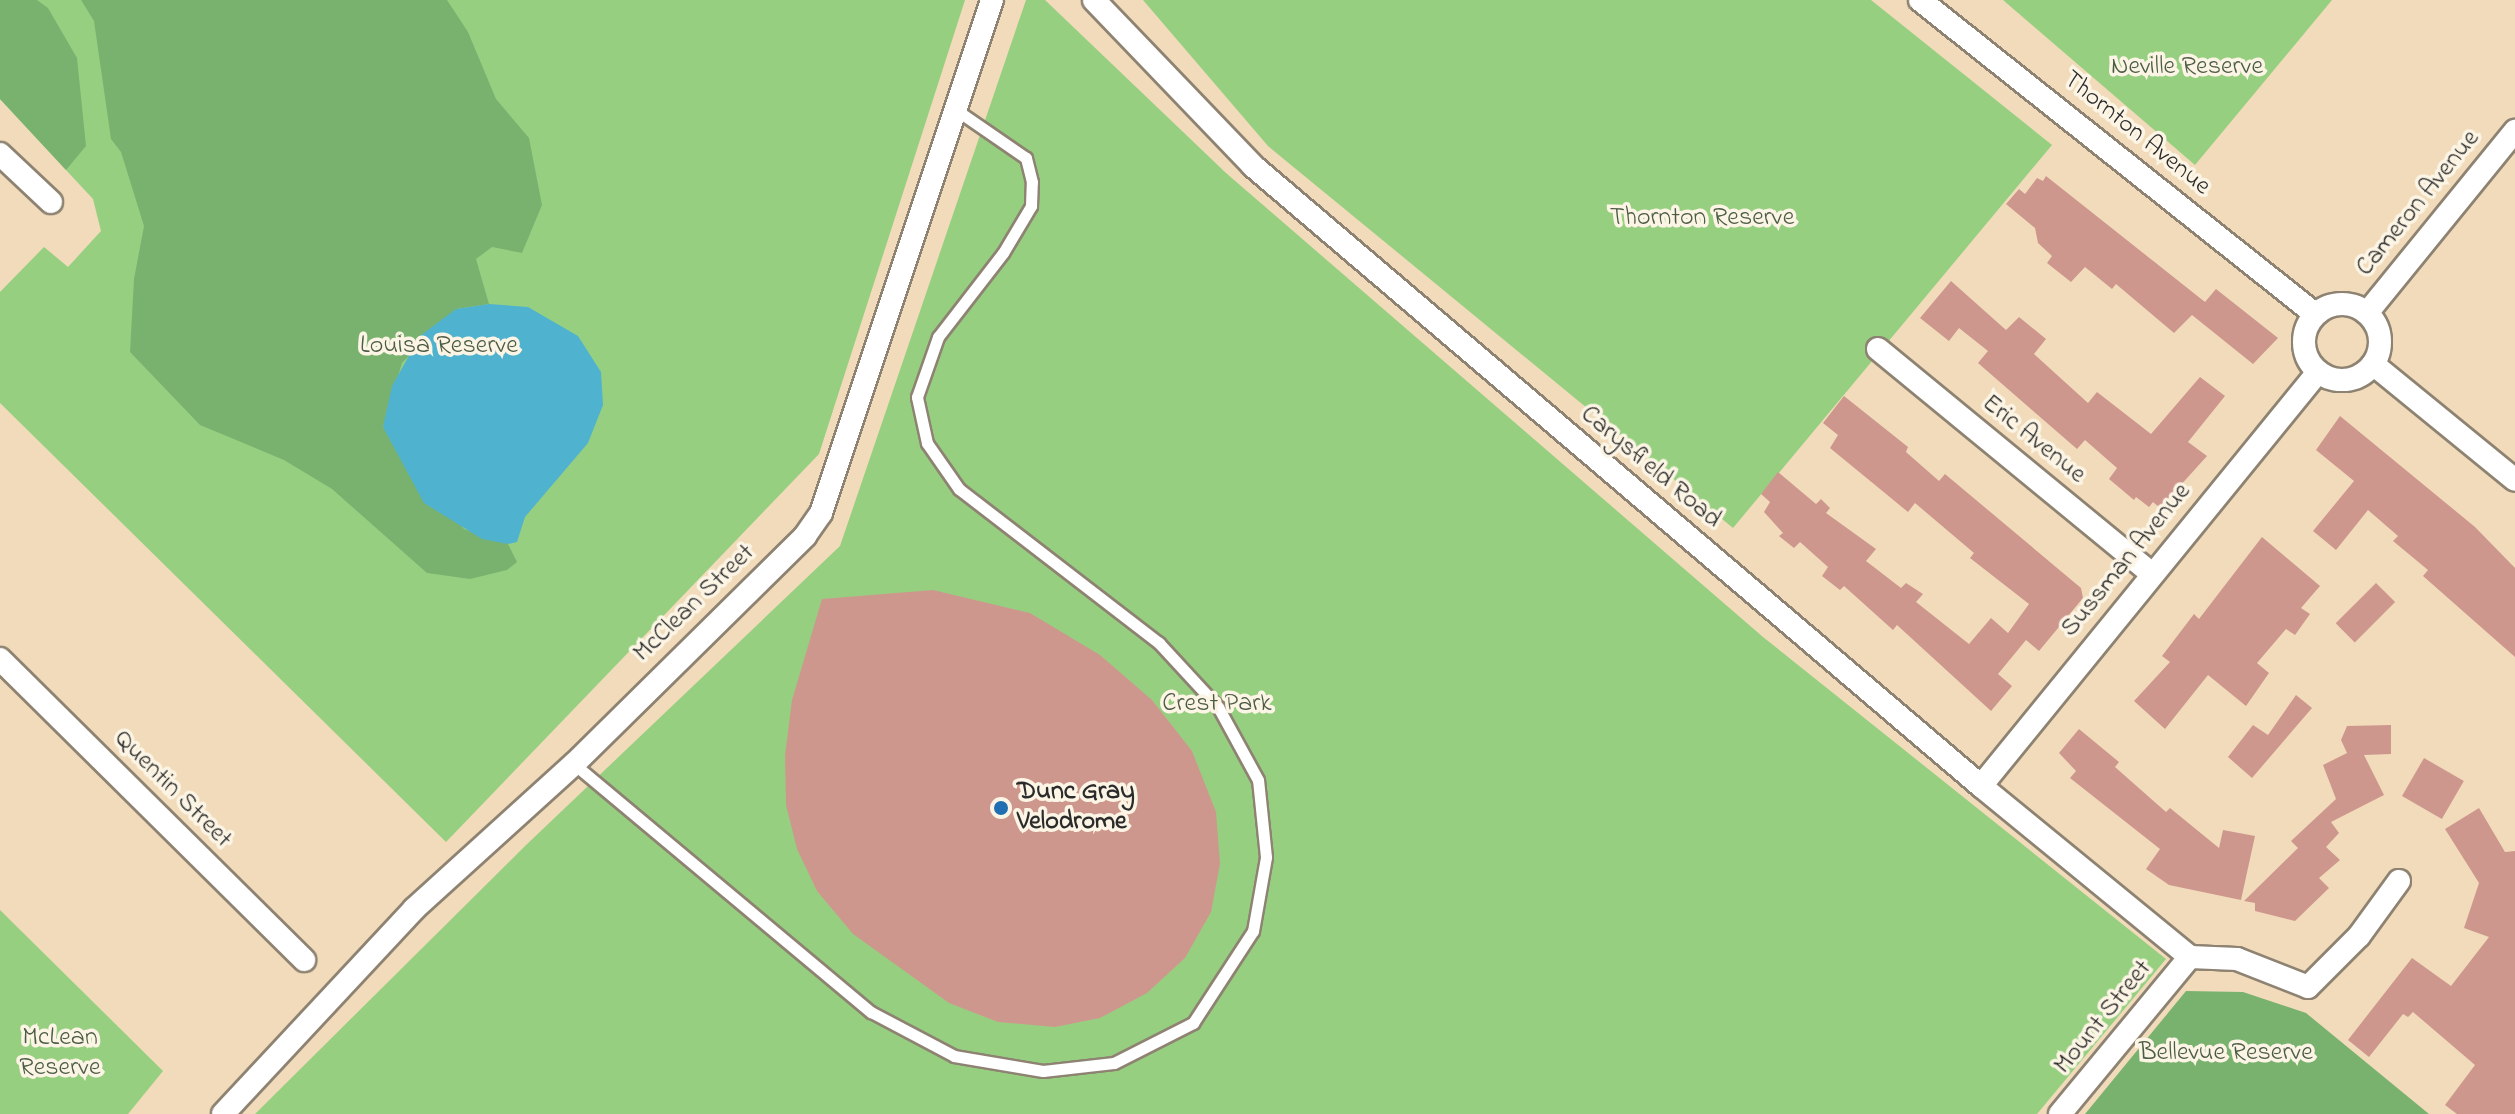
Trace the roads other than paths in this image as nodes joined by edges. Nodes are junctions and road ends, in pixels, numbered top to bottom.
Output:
1 (992, 0) edge
2 (1094, 0) edge
3 (1920, 0) edge
4 (955, 109) junction
5 (2515, 131) edge
6 (0, 154) edge
7 (51, 202) dead end
8 (2367, 313) junction
9 (2315, 314) junction
10 (1878, 349) dead end
11 (2373, 364) junction
12 (2318, 372) junction
13 (2515, 480) edge
14 (2152, 574) junction
15 (0, 659) edge
16 (574, 764) junction
17 (1981, 786) junction
18 (2399, 881) dead end
19 (2190, 957) junction
20 (304, 960) dead end
21 (223, 1114) edge
22 (2060, 1114) edge

1 - 4 street, McClean Street
2 - 17 street, Carysfield Road
3 - 9 street, Thornton Avenue
4 - 16 street, McClean Street
4 - 16 lane
5 - 8 street, Cameron Avenue
6 - 7 street
8 - 9 street
8 - 11 street
9 - 12 street
10 - 14 street, Eric Avenue
11 - 12 street
11 - 13 street
12 - 14 street, Sussman Avenue
14 - 17 street, Sussman Avenue
15 - 20 street, Quentin Street
16 - 21 street, McClean Street
17 - 19 street, Carysfield Road
18 - 19 street
19 - 22 street, Mount Street

